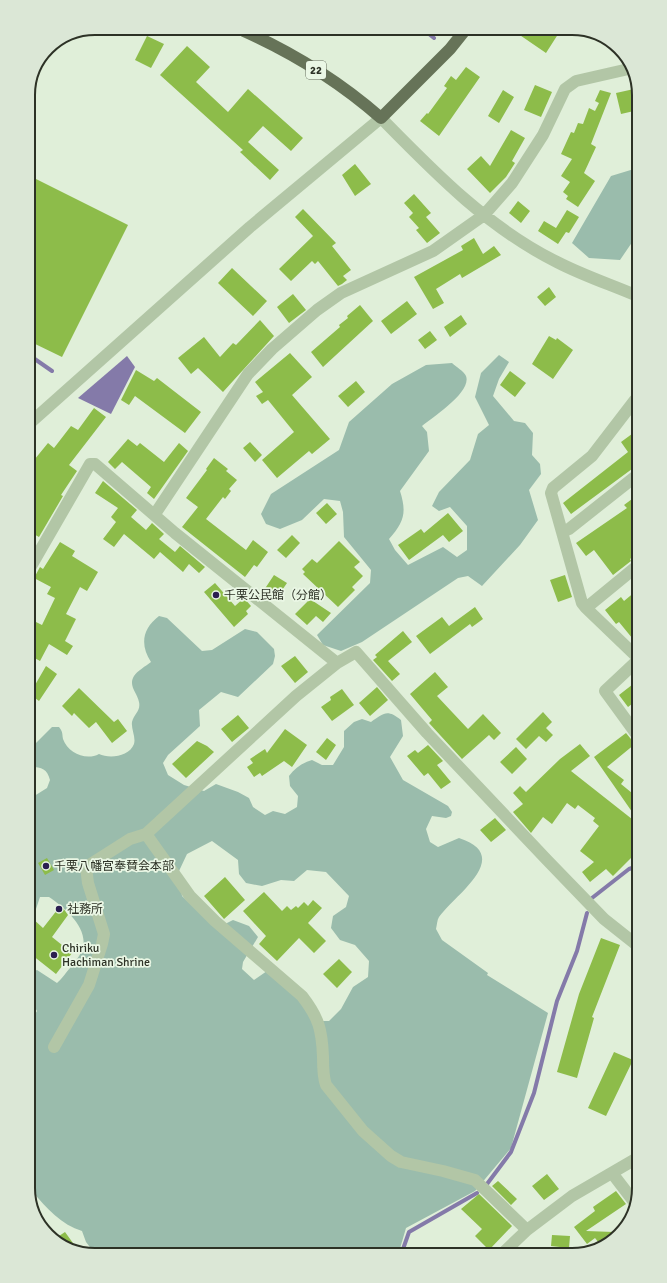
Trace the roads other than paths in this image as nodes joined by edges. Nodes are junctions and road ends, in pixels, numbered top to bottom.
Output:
1 (251, 35) edge
2 (461, 35) edge
3 (626, 70) edge
4 (381, 118) junction
5 (484, 215) junction
6 (632, 295) edge
7 (632, 409) edge
8 (35, 419) edge
9 (632, 479) edge
10 (155, 514) junction
11 (562, 532) junction
12 (35, 559) edge
13 (632, 570) edge
14 (586, 608) junction
15 (632, 652) edge
16 (337, 663) junction
17 (632, 666) edge
18 (632, 728) edge
19 (146, 834) junction
20 (632, 941) edge
21 (54, 1047) dead end
22 (632, 1161) edge
23 (612, 1173) junction
24 (631, 1198) edge
25 (526, 1230) junction
26 (508, 1248) edge

1 - 4 main road, 22
2 - 4 main road
3 - 5 street
4 - 5 street
4 - 8 street
5 - 6 street
5 - 10 street
7 - 11 street
9 - 11 street
10 - 12 street
10 - 16 street
11 - 14 street
13 - 14 street
14 - 15 street
16 - 19 street
16 - 20 street
17 - 18 street
19 - 21 street
19 - 25 street
22 - 23 street
23 - 24 street
23 - 25 street
25 - 26 street

